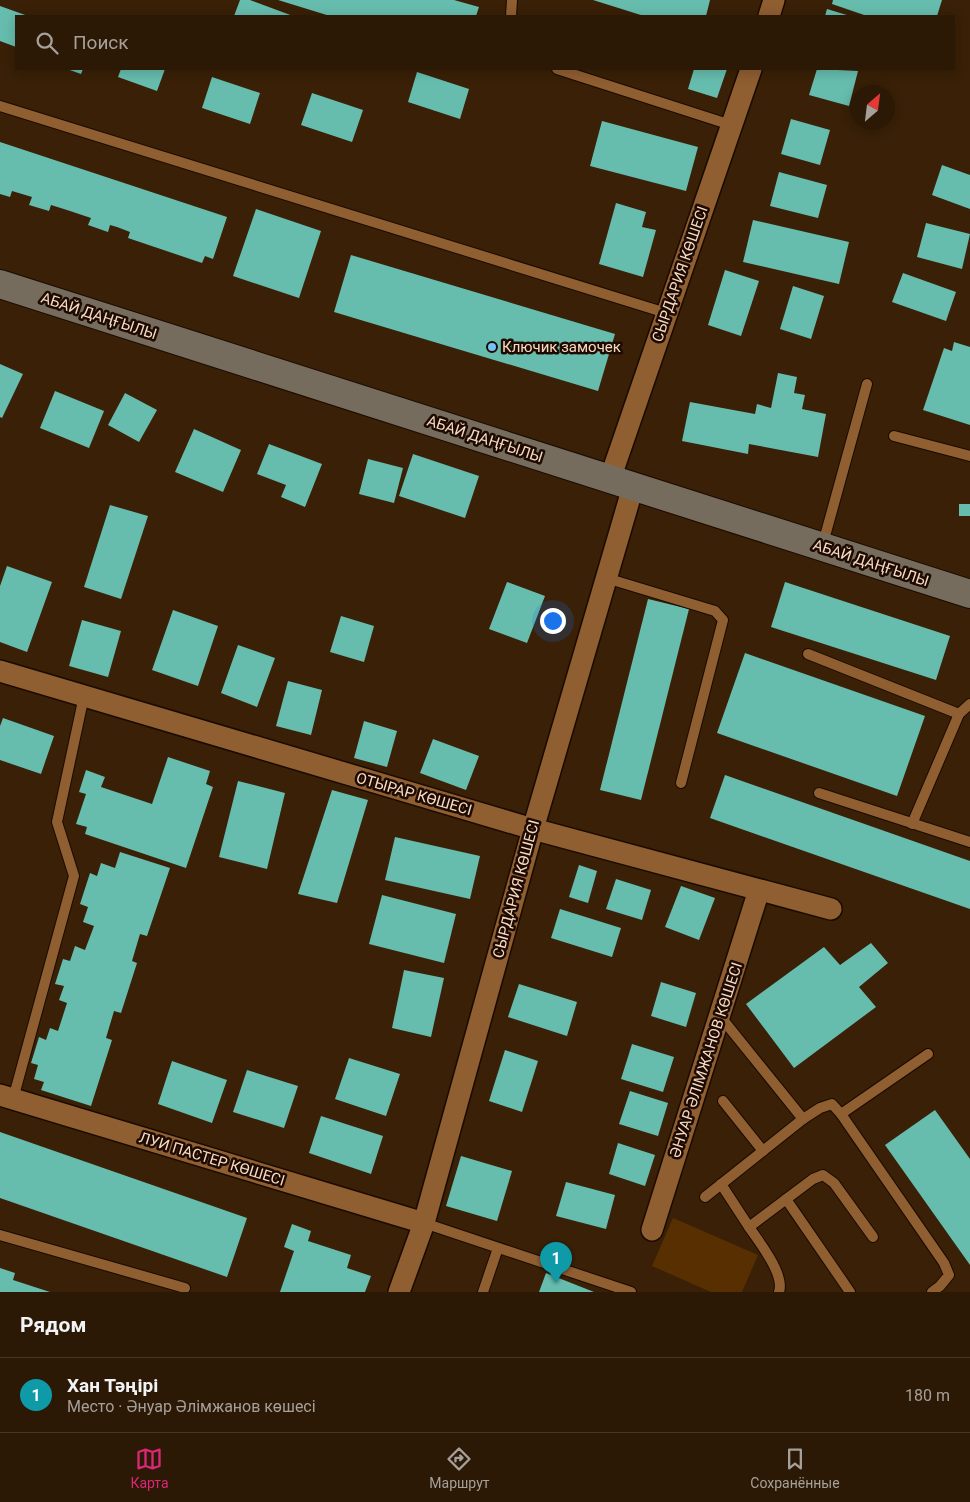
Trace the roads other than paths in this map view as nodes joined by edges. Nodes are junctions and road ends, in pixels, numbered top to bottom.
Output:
1 (512, 0) edge
2 (774, 0) edge
3 (511, 15) edge
4 (769, 15) edge
5 (560, 70) edge
6 (751, 70) edge
7 (0, 106) edge
8 (731, 125) junction
9 (0, 284) edge
10 (666, 314) junction
11 (867, 384) dead end
12 (894, 436) dead end
13 (970, 456) edge
14 (621, 483) junction
15 (822, 547) junction
16 (606, 578) junction
17 (970, 594) edge
18 (808, 654) dead end
19 (0, 671) edge
20 (84, 696) junction
21 (970, 704) edge
22 (959, 714) junction
23 (681, 783) dead end
24 (819, 793) dead end
25 (912, 824) junction
26 (533, 829) junction
27 (970, 842) edge
28 (759, 890) junction
29 (831, 909) dead end
30 (720, 1015) junction
31 (928, 1054) dead end
32 (6, 1097) edge
33 (723, 1100) dead end
34 (841, 1114) junction
35 (803, 1119) junction
36 (763, 1151) junction
37 (721, 1184) junction
38 (704, 1196) dead end
39 (786, 1200) junction
40 (424, 1223) junction
41 (749, 1227) junction
42 (652, 1230) dead end
43 (0, 1235) edge
44 (873, 1236) dead end
45 (498, 1248) junction
46 (185, 1288) dead end
47 (399, 1292) edge
48 (483, 1292) edge
49 (631, 1292) edge
50 (779, 1292) edge
51 (850, 1292) edge
52 (932, 1292) edge

1 - 3 lane
2 - 4 street
5 - 8 lane
6 - 8 street, СЫРДАРИЯ КӨШЕСІ
7 - 10 lane
8 - 10 street, СЫРДАРИЯ КӨШЕСІ
9 - 14 street, АБАЙ ДАҢҒЫЛЫ
10 - 14 street, СЫРДАРИЯ КӨШЕСІ
11 - 15 lane
12 - 13 lane
14 - 15 street, АБАЙ ДАҢҒЫЛЫ
14 - 16 street, СЫРДАРИЯ КӨШЕСІ
15 - 17 street, АБАЙ ДАҢҒЫЛЫ
16 - 23 lane
16 - 26 street, СЫРДАРИЯ КӨШЕСІ
18 - 22 lane
19 - 20 street, ОТЫРАР КӨШЕСІ
20 - 26 street, ОТЫРАР КӨШЕСІ
20 - 32 lane
21 - 22 lane
22 - 25 lane
24 - 25 lane
25 - 27 lane
26 - 28 street, ОТЫРАР КӨШЕСІ
26 - 40 street, СЫРДАРИЯ КӨШЕСІ
28 - 29 street, ОТЫРАР КӨШЕСІ
28 - 30 street, ӘНУАР ӘЛІМЖАНОВ КӨШЕСІ
30 - 35 lane
30 - 42 street, ӘНУАР ӘЛІМЖАНОВ КӨШЕСІ
31 - 34 lane
32 - 40 street, ЛУИ ПАСТЕР КӨШЕСІ
33 - 36 lane
34 - 35 lane
34 - 52 lane
35 - 36 lane
36 - 37 lane
37 - 38 lane
37 - 41 lane
39 - 41 lane
39 - 44 lane
39 - 51 lane
40 - 45 lane
40 - 47 street, СЫРДАРИЯ КӨШЕСІ
41 - 50 lane
43 - 46 lane
45 - 48 lane
45 - 49 lane

